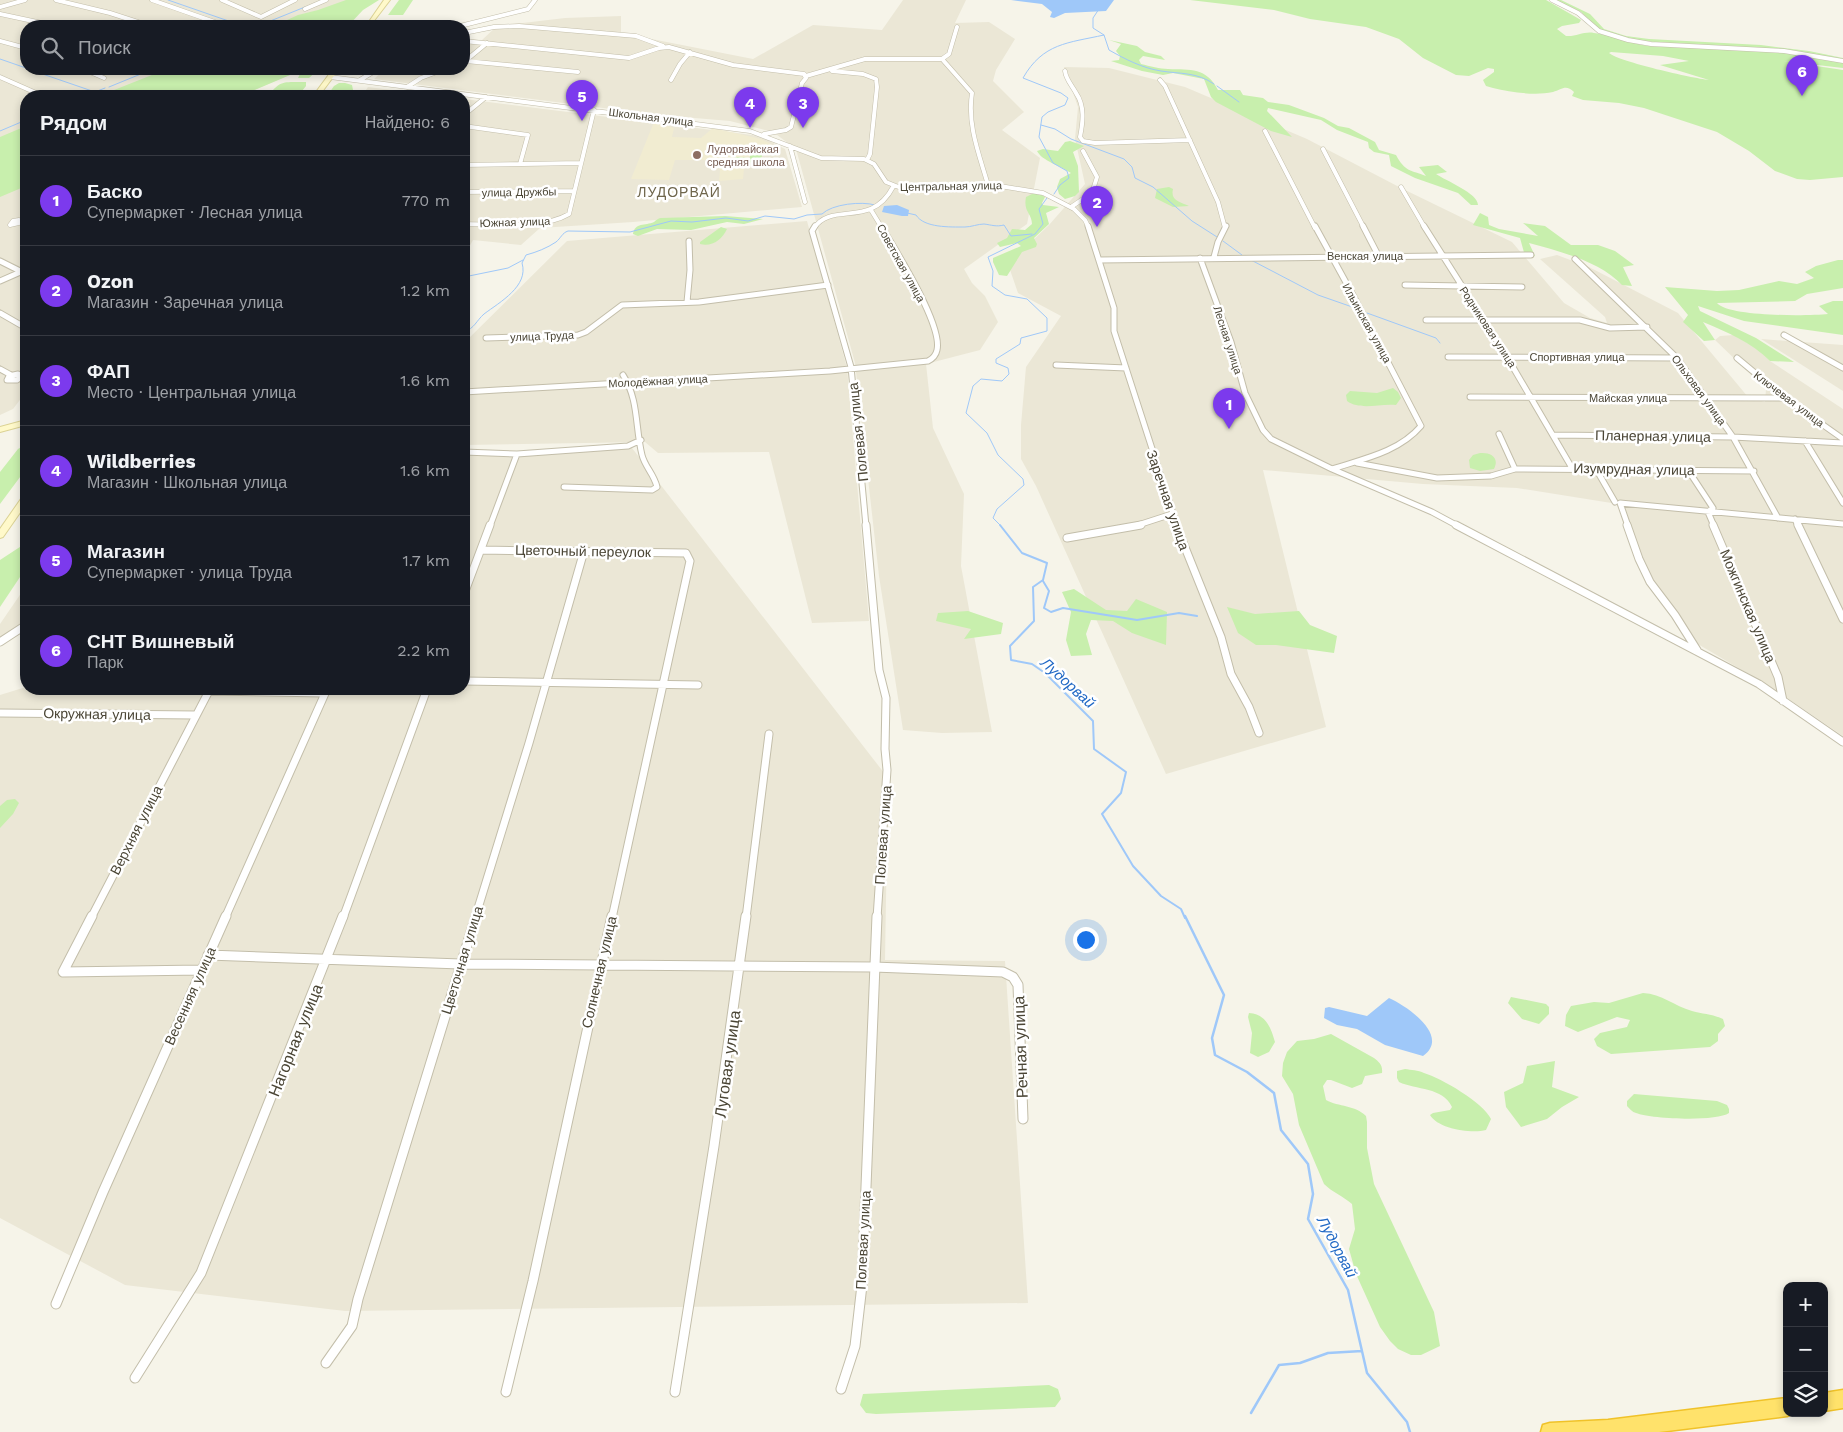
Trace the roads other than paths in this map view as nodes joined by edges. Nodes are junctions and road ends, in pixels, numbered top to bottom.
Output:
1 (25, 0) edge
2 (56, 0) edge
3 (152, 0) edge
4 (222, 0) edge
5 (294, 0) edge
6 (326, 0) edge
7 (387, 0) edge
8 (535, 0) edge
9 (1552, 0) edge
10 (0, 7) edge
11 (305, 9) dead end
12 (0, 14) edge
13 (28, 20) edge
14 (132, 20) edge
15 (209, 20) edge
16 (372, 20) edge
17 (470, 24) edge
18 (956, 27) dead end
19 (470, 32) edge
20 (0, 41) edge
21 (470, 42) edge
22 (488, 43) junction
23 (20, 46) edge
24 (663, 46) junction
25 (690, 52) junction
26 (470, 57) edge
27 (942, 59) junction
28 (470, 61) edge
29 (1843, 61) edge
30 (1065, 71) dead end
31 (578, 72) dead end
32 (823, 72) junction
33 (97, 75) edge
34 (370, 75) edge
35 (430, 75) edge
36 (806, 76) junction
37 (0, 77) edge
38 (330, 77) joint
39 (104, 78) dead end
40 (360, 80) junction
41 (671, 80) dead end
42 (1160, 80) dead end
43 (408, 87) junction
44 (29, 90) edge
45 (320, 90) edge
46 (431, 90) edge
47 (470, 95) edge
48 (486, 97) junction
49 (594, 110) junction
50 (470, 111) edge
51 (470, 127) edge
52 (1265, 131) dead end
53 (764, 134) junction
54 (1190, 140) junction
55 (790, 146) junction
56 (1323, 149) dead end
57 (1083, 151) dead end
58 (866, 160) junction
59 (581, 163) junction
60 (520, 164) junction
61 (470, 165) edge
62 (988, 185) junction
63 (893, 187) junction
64 (1401, 187) dead end
65 (574, 191) junction
66 (470, 192) edge
67 (805, 202) dead end
68 (1071, 207) junction
69 (871, 210) junction
70 (470, 224) edge
71 (689, 241) dead end
72 (1531, 254) dead end
73 (1331, 256) junction
74 (1378, 256) junction
75 (1441, 256) junction
76 (1214, 257) junction
77 (1200, 258) junction
78 (1575, 259) dead end
79 (1099, 260) junction
80 (0, 261) edge
81 (20, 270) edge
82 (20, 274) edge
83 (0, 281) edge
84 (828, 285) junction
85 (1404, 285) dead end
86 (1461, 286) junction
87 (1522, 286) dead end
88 (687, 302) junction
89 (0, 313) edge
90 (1426, 320) dead end
91 (1482, 320) junction
92 (20, 325) edge
93 (1647, 327) junction
94 (1784, 335) dead end
95 (486, 338) dead end
96 (1448, 356) dead end
97 (1507, 356) junction
98 (1677, 358) junction
99 (1737, 358) dead end
100 (920, 362) joint
101 (1056, 365) dead end
102 (851, 367) junction
103 (1126, 368) junction
104 (1843, 368) edge
105 (0, 369) edge
106 (11, 375) dead end
107 (623, 375) dead end
108 (629, 382) junction
109 (470, 392) edge
110 (1470, 397) dead end
111 (1532, 397) junction
112 (1706, 398) junction
113 (1785, 398) junction
114 (20, 424) edge
115 (0, 430) edge
116 (1499, 434) dead end
117 (1553, 435) junction
118 (1733, 437) junction
119 (1843, 439) edge
120 (641, 440) junction
121 (1805, 441) junction
122 (1843, 443) edge
123 (470, 452) edge
124 (517, 454) junction
125 (1357, 463) junction
126 (1572, 468) junction
127 (1332, 469) junction
128 (1515, 469) junction
129 (1596, 469) junction
130 (1688, 470) junction
131 (1754, 470) junction
132 (564, 487) dead end
133 (1618, 502) junction
134 (1843, 503) edge
135 (20, 506) edge
136 (1708, 512) junction
137 (1172, 514) junction
138 (1778, 518) junction
139 (1795, 519) junction
140 (1843, 524) edge
141 (0, 534) edge
142 (1068, 538) dead end
143 (481, 550) junction
144 (584, 551) junction
145 (686, 553) joint
146 (470, 578) edge
147 (1843, 619) edge
148 (20, 629) edge
149 (0, 642) edge
150 (1697, 651) junction
151 (470, 681) edge
152 (545, 682) junction
153 (663, 685) junction
154 (698, 685) dead end
155 (206, 695) edge
156 (324, 695) edge
157 (425, 695) edge
158 (1784, 701) junction
159 (0, 713) edge
160 (195, 715) junction
161 (1258, 733) dead end
162 (769, 734) dead end
163 (1843, 742) edge
164 (208, 955) junction
165 (327, 960) junction
166 (461, 964) junction
167 (601, 965) junction
168 (741, 966) junction
169 (874, 967) junction
170 (201, 970) junction
171 (1023, 1119) dead end
172 (56, 1304) dead end
173 (326, 1363) dead end
174 (135, 1378) dead end
175 (841, 1389) dead end
176 (506, 1392) dead end
177 (675, 1392) dead end
178 (1843, 1400) edge
179 (1828, 1402) edge
180 (1783, 1407) edge
181 (1550, 1432) edge

1 - 10 street
2 - 14 street
3 - 15 street
4 - 5 street
6 - 11 street
7 - 16 main road
8 - 17 street
9 - 29 street
12 - 13 street
18 - 27 street
19 - 24 street
20 - 23 street
21 - 22 street
22 - 24 street
22 - 26 street
24 - 25 street
25 - 36 street
25 - 41 street
27 - 32 street
27 - 62 street
28 - 31 street
30 - 54 street
32 - 36 street
32 - 58 street
33 - 39 street
34 - 40 street
35 - 43 street
36 - 53 street
37 - 44 street
38 - 40 street, Школьная улица
38 - 45 main road
40 - 43 street, Школьная улица
42 - 54 street
43 - 46 street, Школьная улица
47 - 48 street, Школьная улица
48 - 49 street, Школьная улица
48 - 50 street
49 - 53 street, Школьная улица
49 - 59 street
51 - 60 street
52 - 73 street, Ильинская улица
53 - 55 street, Школьная улица
54 - 76 street
55 - 58 street
55 - 67 street
56 - 74 street
57 - 68 street
58 - 63 street, Центральная улица
59 - 60 street
59 - 65 street
60 - 61 street
62 - 63 street, Центральная улица
62 - 68 street, Центральная улица
63 - 69 street
64 - 75 street, Родниковая улица
65 - 66 street, улица Дружбы
65 - 70 street, Южная улица
68 - 79 street, Заречная улица
69 - 84 street, Полевая улица
69 - 100 street, Советская улица
71 - 88 street
72 - 75 street, Венская улица
73 - 74 street, Венская улица
73 - 76 street, Венская улица
73 - 125 street, Ильинская улица
74 - 75 street, Венская улица
75 - 86 street, Родниковая улица
76 - 77 street, Венская улица
77 - 79 street, Венская улица
77 - 127 street, Лесная улица
78 - 93 street, Ольховая улица
79 - 103 street, Заречная улица
80 - 81 street
82 - 83 street
84 - 88 street
84 - 102 street, Полевая улица
85 - 86 street
86 - 87 street
86 - 91 street, Родниковая улица
88 - 95 street, улица Труда
89 - 92 street
90 - 91 street
91 - 93 street
91 - 97 street, Родниковая улица
93 - 98 street, Ольховая улица
94 - 104 street
96 - 97 street, Спортивная улица
97 - 98 street, Спортивная улица
97 - 111 street, Родниковая улица
98 - 112 street, Ольховая улица
99 - 113 street, Ключевая улица
100 - 102 street, Молодёжная улица
101 - 103 street
102 - 108 street, Молодёжная улица
102 - 169 street, Полевая улица
103 - 137 street, Заречная улица
105 - 106 street
107 - 108 street
108 - 109 street, Молодёжная улица
108 - 120 street
110 - 111 street, Майская улица
111 - 112 street, Майская улица
111 - 117 street, Родниковая улица
112 - 113 street, Майская улица
112 - 118 street, Ольховая улица
113 - 119 street, Ключевая улица
114 - 115 main road
116 - 128 street
117 - 118 street, Планерная улица
117 - 126 street, Родниковая улица
118 - 121 street, Планерная улица
118 - 131 street, Ольховая улица
120 - 124 street
120 - 132 street
121 - 122 street, Планерная улица
121 - 134 street
123 - 124 street
124 - 143 street
125 - 127 street, Ильинская улица
125 - 128 street, Изумрудная улица
126 - 128 street, Изумрудная улица
126 - 129 street, Изумрудная улица
127 - 150 street, Лесная улица
129 - 130 street, Изумрудная улица
129 - 133 street
130 - 131 street, Изумрудная улица
130 - 136 street, Можгинская улица
131 - 138 street, Ольховая улица
133 - 136 street
133 - 150 street
135 - 141 main road
136 - 138 street
136 - 158 street, Можгинская улица
137 - 142 street
137 - 161 street, Заречная улица
138 - 139 street
139 - 140 street
139 - 147 street
143 - 144 street, Цветочный переулок
143 - 146 street
144 - 145 street, Цветочный переулок
144 - 152 street, Цветочная улица
145 - 153 street, Солнечная улица
148 - 149 street
150 - 158 street, Лесная улица
151 - 152 street
152 - 153 street
152 - 166 street, Цветочная улица
153 - 154 street
153 - 167 street, Солнечная улица
155 - 160 street, Верхняя улица
156 - 164 street, Весенняя улица
157 - 165 street, Нагорная улица
158 - 163 street, Лесная улица
159 - 160 street, Окружная улица
160 - 170 street, Верхняя улица
162 - 168 street, Луговая улица
164 - 165 street
164 - 170 street, Весенняя улица
165 - 166 street
165 - 174 street, Нагорная улица
166 - 167 street
166 - 173 street, Цветочная улица
167 - 168 street
167 - 176 street, Солнечная улица
168 - 169 street
168 - 177 street, Луговая улица
169 - 171 street, Речная улица
169 - 175 street, Полевая улица
170 - 172 street, Весенняя улица
178 - 179 highway
180 - 181 highway

